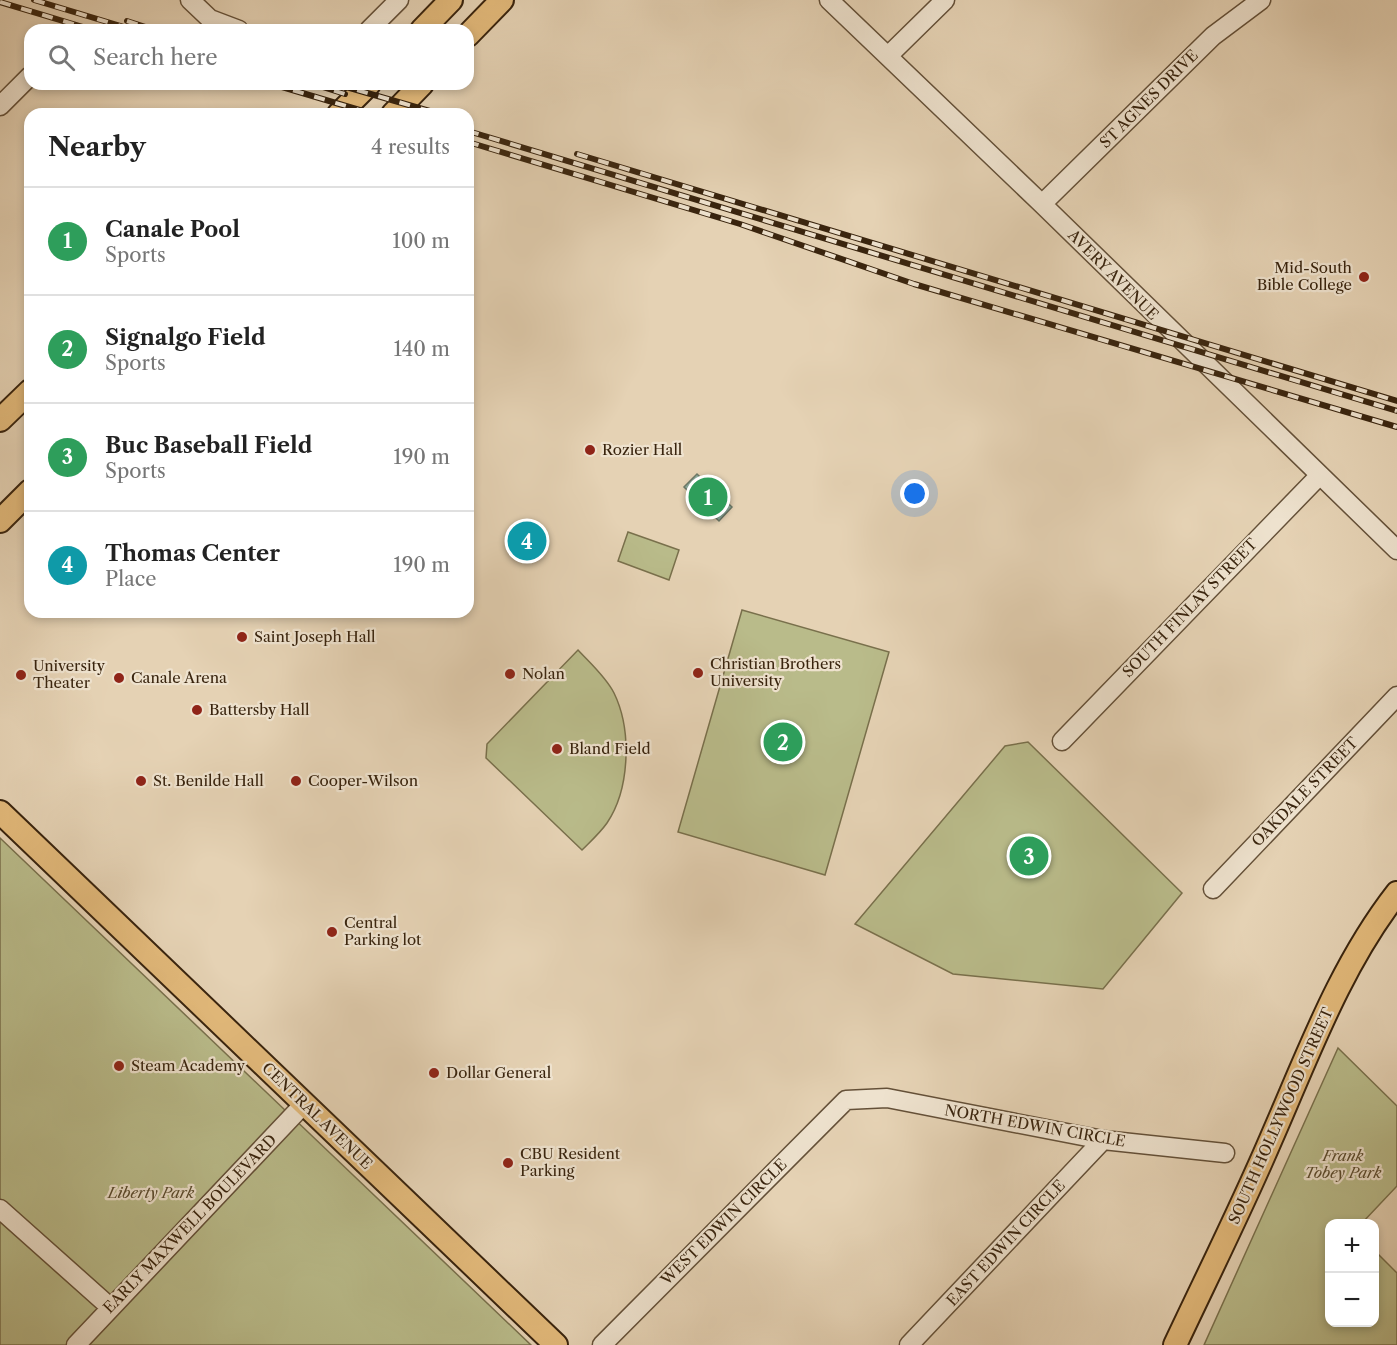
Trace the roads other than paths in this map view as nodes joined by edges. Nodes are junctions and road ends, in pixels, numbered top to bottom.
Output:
1 (190, 0) edge
2 (399, 0) edge
3 (452, 0) edge
4 (502, 0) edge
5 (829, 0) edge
6 (945, 0) edge
7 (1261, 0) edge
8 (223, 24) edge
9 (375, 24) edge
10 (428, 24) edge
11 (474, 29) edge
12 (888, 56) junction
13 (24, 82) edge
14 (363, 90) edge
15 (416, 90) edge
16 (0, 106) edge
17 (345, 108) edge
18 (399, 108) edge
19 (1042, 204) junction
20 (24, 396) edge
21 (0, 420) edge
22 (1319, 476) junction
23 (24, 497) edge
24 (0, 521) edge
25 (1397, 550) edge
26 (1397, 696) edge
27 (1062, 741) dead end
28 (0, 812) edge
29 (1213, 889) dead end
30 (1397, 893) edge
31 (846, 1100) joint
32 (304, 1104) junction
33 (1103, 1140) junction
34 (1224, 1154) dead end
35 (0, 1209) edge
36 (111, 1308) junction
37 (76, 1345) edge
38 (556, 1345) edge
39 (602, 1345) edge
40 (909, 1345) edge
41 (1175, 1345) edge

1 - 8 street
2 - 9 street
3 - 10 main road
4 - 11 main road
5 - 12 street, AVERY AVENUE
6 - 12 street
7 - 19 street, ST AGNES DRIVE
12 - 19 street, AVERY AVENUE
13 - 16 street
14 - 17 main road
15 - 18 main road
19 - 22 street, AVERY AVENUE
20 - 21 main road
22 - 25 street, AVERY AVENUE
22 - 27 street, SOUTH FINLAY STREET
23 - 24 main road
26 - 29 street, OAKDALE STREET
28 - 32 main road, CENTRAL AVENUE
30 - 41 main road, SOUTH HOLLYWOOD STREET
31 - 33 street, NORTH EDWIN CIRCLE
31 - 39 street, WEST EDWIN CIRCLE
32 - 36 street, EARLY MAXWELL BOULEVARD
32 - 38 main road, CENTRAL AVENUE
33 - 34 street, NORTH EDWIN CIRCLE
33 - 40 street, EAST EDWIN CIRCLE
35 - 36 street
36 - 37 street, EARLY MAXWELL BOULEVARD

